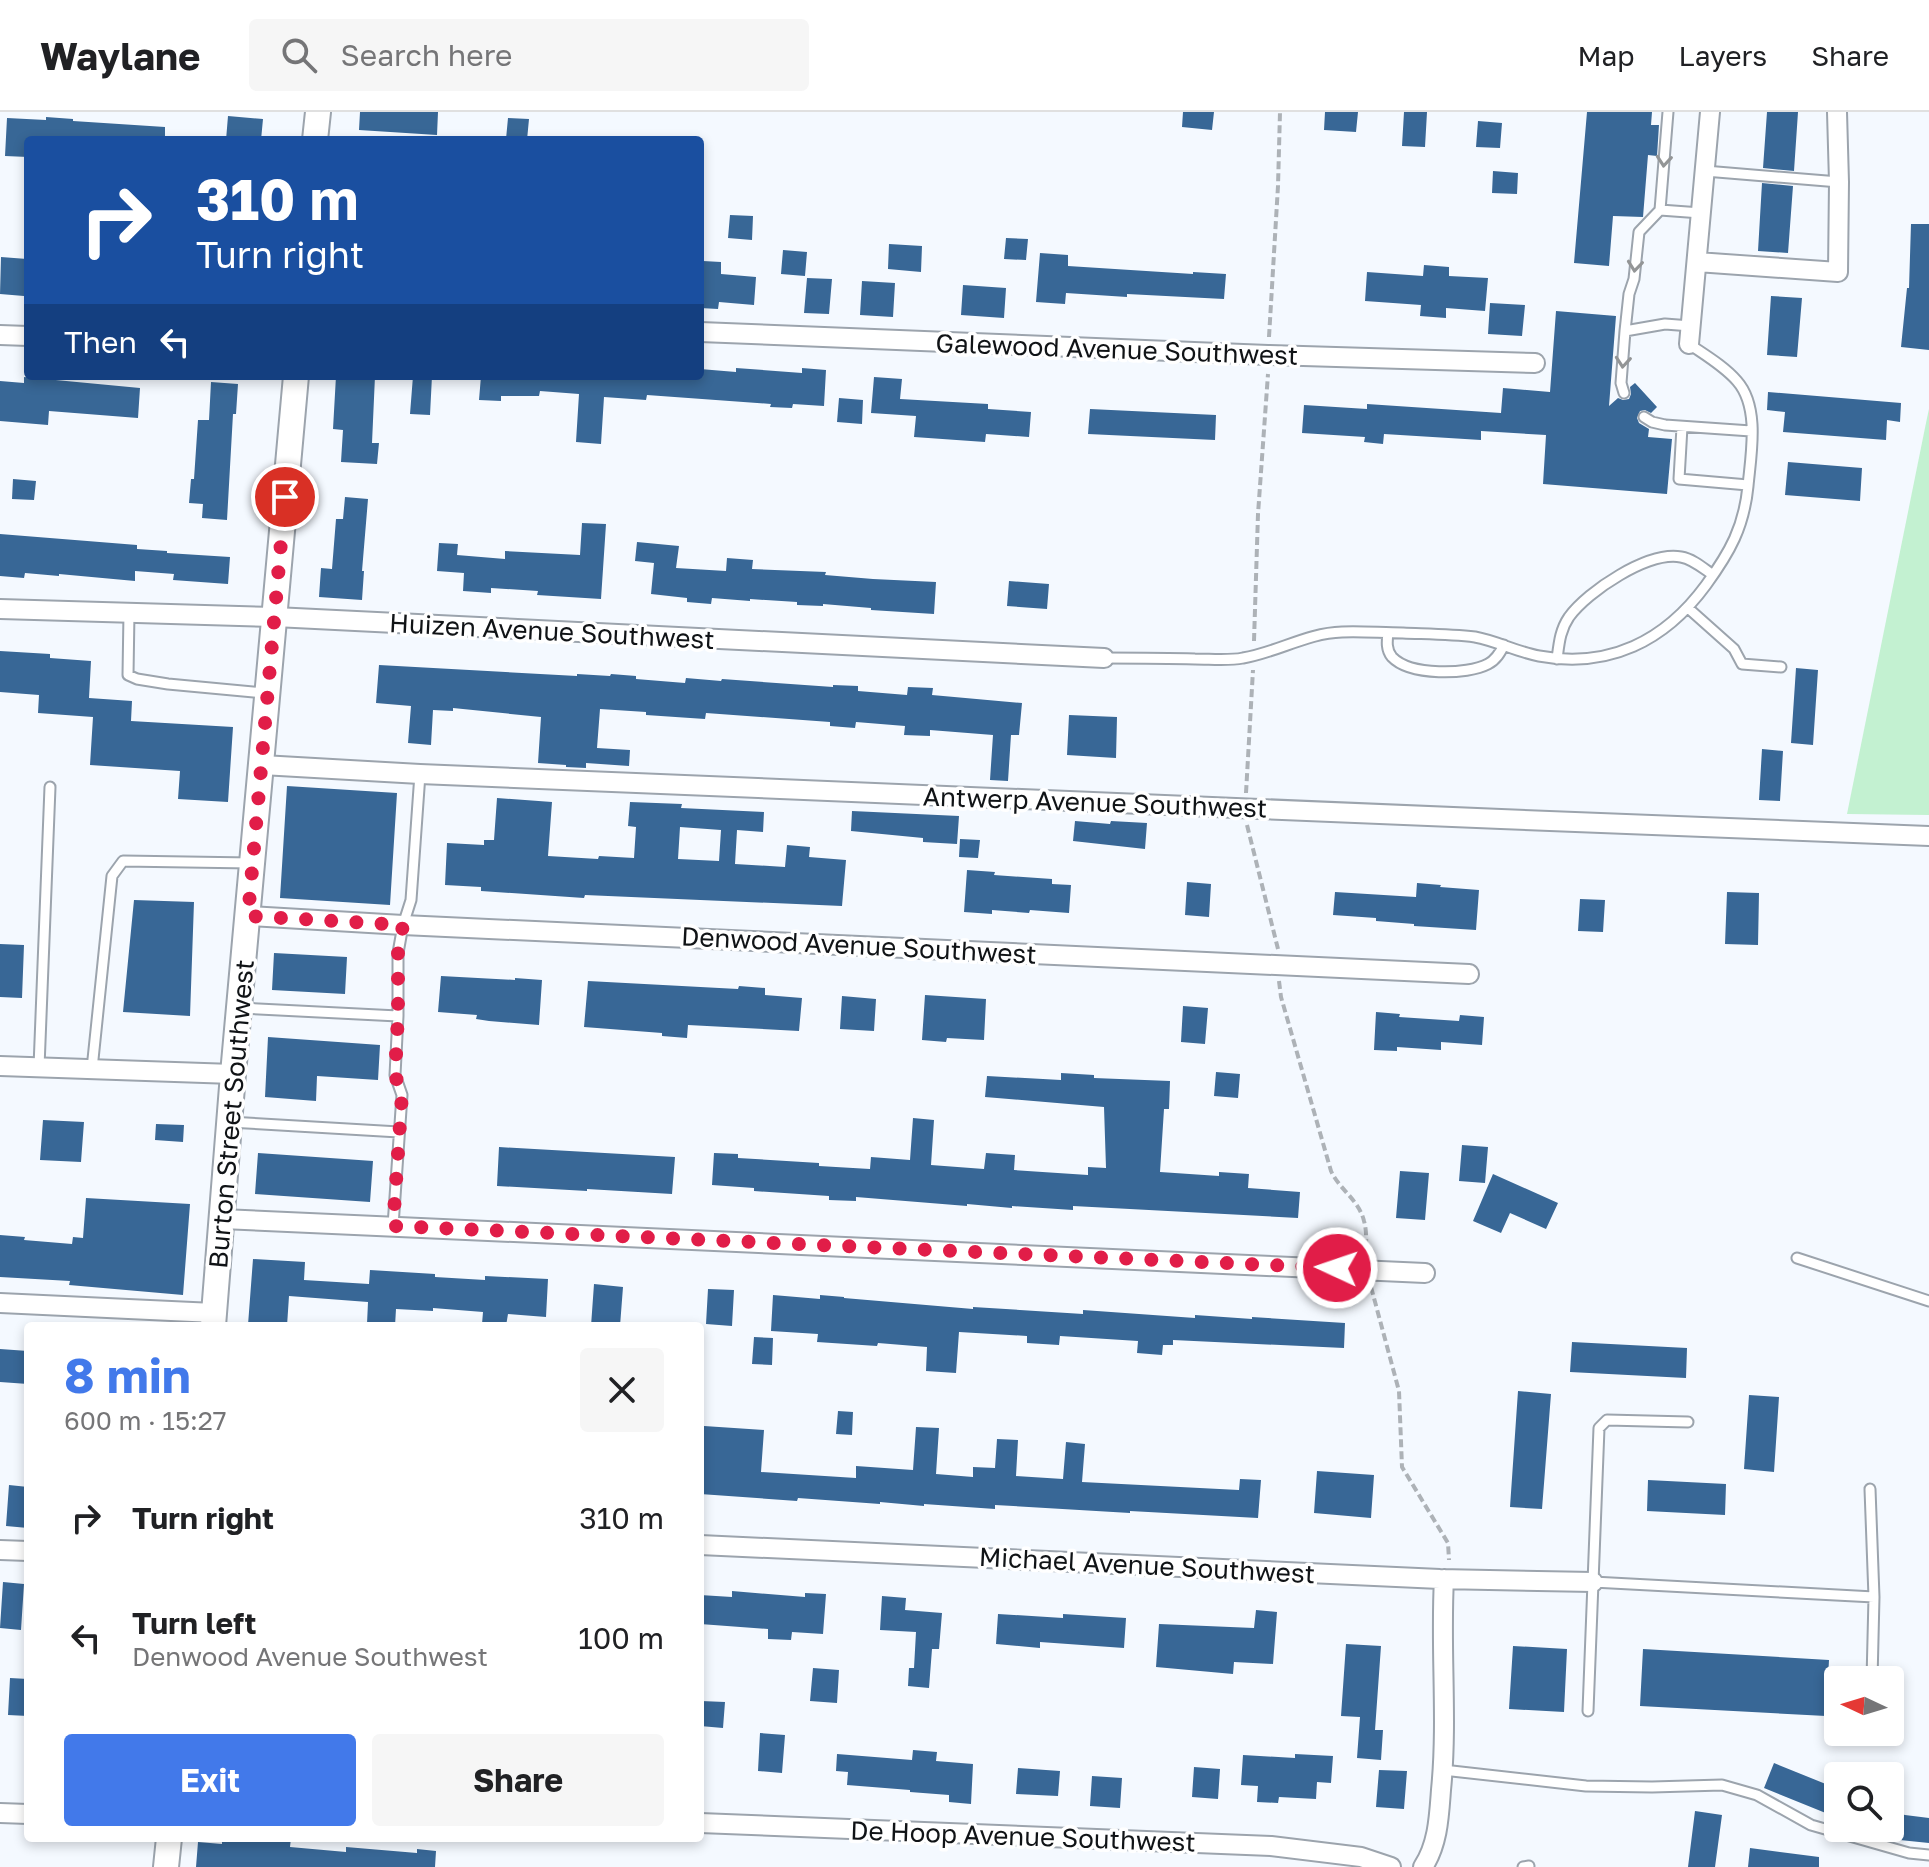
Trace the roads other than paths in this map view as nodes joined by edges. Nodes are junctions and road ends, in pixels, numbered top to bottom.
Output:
1 (318, 112) edge
2 (1668, 112) edge
3 (1710, 112) edge
4 (1837, 112) edge
5 (315, 136) edge
6 (1705, 171) junction
7 (1839, 182) junction
8 (1660, 210) junction
9 (1702, 213) junction
10 (1697, 262) junction
11 (1625, 331) junction
12 (704, 332) edge
13 (0, 335) edge
14 (1690, 335) junction
15 (24, 336) edge
16 (1535, 363) dead end
17 (296, 380) edge
18 (1624, 393) dead end
19 (1644, 417) dead end
20 (1682, 427) junction
21 (1751, 431) junction
22 (1748, 485) junction
23 (1713, 575) junction
24 (1688, 608) junction
25 (0, 609) edge
26 (129, 613) junction
27 (275, 617) junction
28 (1388, 633) junction
29 (1504, 645) junction
30 (1104, 658) joint
31 (1557, 659) junction
32 (1781, 667) dead end
33 (268, 694) junction
34 (262, 765) junction
35 (420, 774) junction
36 (50, 787) dead end
37 (1929, 836) edge
38 (253, 863) junction
39 (248, 916) junction
40 (403, 925) junction
41 (1469, 974) dead end
42 (239, 1008) junction
43 (398, 1016) junction
44 (0, 1066) edge
45 (39, 1067) junction
46 (92, 1069) junction
47 (233, 1074) junction
48 (229, 1122) junction
49 (399, 1132) junction
50 (222, 1219) junction
51 (393, 1226) junction
52 (1797, 1258) dead end
53 (1425, 1273) dead end
54 (1929, 1301) edge
55 (0, 1303) edge
56 (214, 1319) edge
57 (1688, 1422) dead end
58 (1870, 1489) dead end
59 (704, 1545) edge
60 (0, 1550) edge
61 (24, 1551) edge
62 (1446, 1572) junction
63 (1593, 1582) junction
64 (1874, 1597) junction
65 (1872, 1666) edge
66 (1588, 1711) dead end
67 (1443, 1770) junction
68 (0, 1813) edge
69 (24, 1814) edge
70 (704, 1823) edge
71 (169, 1842) edge
72 (1929, 1855) edge
73 (166, 1867) edge
74 (1391, 1867) edge
75 (1423, 1867) edge

1 - 5 main road
2 -> 8 lane
3 - 6 street
4 - 7 street
6 - 7 lane
6 - 9 street
7 - 10 street
8 - 9 lane
8 -> 11 lane
9 - 10 street
10 - 14 street
11 - 14 lane
11 -> 18 lane
12 - 16 street, Galewood Avenue Southwest
13 - 15 street
14 - 21 lane
17 - 27 main road, Burton Street Southwest
19 - 20 lane
20 - 21 lane
20 - 22 lane
21 - 22 lane
22 - 23 lane
23 - 24 lane
23 - 31 lane
24 - 31 lane
24 - 32 lane
25 - 26 street, Huizen Avenue Southwest
26 - 27 street, Huizen Avenue Southwest
26 - 33 lane
27 - 30 street, Huizen Avenue Southwest
27 - 33 main road, Burton Street Southwest
28 - 29 lane
28 - 29 lane
28 - 30 lane
29 - 31 lane
33 - 34 main road, Burton Street Southwest
34 - 35 street, Antwerp Avenue Southwest
34 - 38 main road, Burton Street Southwest
35 - 37 street, Antwerp Avenue Southwest
35 - 40 lane
36 - 45 lane
38 - 39 main road, Burton Street Southwest
38 - 46 lane
39 - 40 street, Denwood Avenue Southwest
39 - 42 main road, Burton Street Southwest
40 - 41 street, Denwood Avenue Southwest
40 - 43 lane
42 - 43 lane
42 - 47 main road, Burton Street Southwest
43 - 49 lane
44 - 45 street
45 - 46 street
46 - 47 street
47 - 48 main road, Burton Street Southwest
48 - 49 lane
48 - 50 main road, Burton Street Southwest
49 - 51 lane
50 - 51 street
50 - 56 main road, Burton Street Southwest
51 - 53 street
52 - 54 lane
55 - 56 street
57 - 63 lane
58 - 64 lane
59 - 62 street, Michael Avenue Southwest
60 - 61 street
62 - 63 street, Michael Avenue Southwest
62 - 67 street
63 - 64 lane
63 - 66 lane
64 - 65 lane
67 - 72 lane
67 - 75 street
68 - 69 street
70 - 74 street, De Hoop Avenue Southwest
71 - 73 main road

